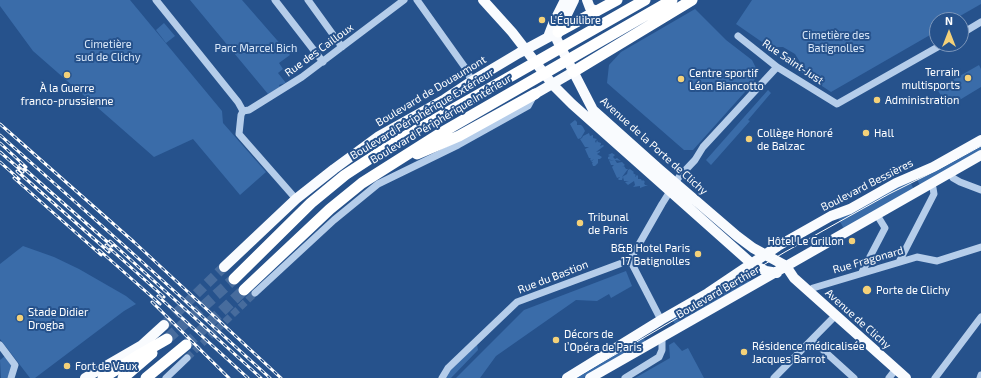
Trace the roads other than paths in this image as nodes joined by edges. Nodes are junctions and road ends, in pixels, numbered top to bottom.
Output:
1 (156, 0) edge
2 (275, 0) edge
3 (308, 0) edge
4 (404, 0) edge
5 (417, 0) edge
6 (484, 0) edge
7 (565, 0) edge
8 (574, 0) edge
9 (587, 0) edge
10 (617, 0) edge
11 (644, 0) edge
12 (672, 0) edge
13 (692, 0) edge
14 (597, 11) junction
15 (981, 22) edge
16 (969, 29) edge
17 (558, 32) junction
18 (738, 36) dead end
19 (548, 37) junction
20 (342, 48) junction
21 (525, 49) junction
22 (929, 52) edge
23 (323, 62) junction
24 (777, 67) junction
25 (573, 72) junction
26 (472, 81) junction
27 (553, 85) junction
28 (535, 94) junction
29 (243, 111) junction
30 (981, 140) edge
31 (981, 155) edge
32 (388, 165) junction
33 (950, 173) junction
34 (931, 184) junction
35 (673, 187) junction
36 (981, 190) edge
37 (296, 199) junction
38 (877, 215) junction
39 (981, 247) edge
40 (766, 254) junction
41 (630, 260) junction
42 (899, 262) junction
43 (752, 264) junction
44 (786, 266) junction
45 (224, 267) tunnel mouth
46 (862, 272) junction
47 (776, 273) junction
48 (794, 278) junction
49 (234, 279) tunnel mouth
50 (244, 290) tunnel mouth
51 (809, 292) junction
52 (255, 293) tunnel mouth
53 (835, 316) junction
54 (981, 317) edge
55 (661, 320) junction
56 (164, 325) tunnel mouth
57 (662, 338) junction
58 (812, 340) junction
59 (0, 345) edge
60 (186, 345) tunnel mouth
61 (187, 358) tunnel mouth
62 (170, 359) junction
63 (896, 370) junction
64 (981, 375) edge
65 (11, 378) edge
66 (85, 378) edge
67 (103, 378) edge
68 (123, 378) edge
69 (146, 378) edge
70 (154, 378) edge
71 (166, 378) edge
72 (442, 378) edge
73 (567, 378) edge
74 (590, 378) edge
75 (625, 378) edge
76 (774, 378) edge
77 (854, 378) edge
78 (889, 378) edge
79 (906, 378) edge
80 (935, 378) edge
81 (980, 378) edge

1 - 29 street
2 - 23 street
3 - 20 street
4 - 20 street, Rue des Cailloux
5 - 26 street
6 - 21 main road, Avenue de la Porte de Clichy
7 - 19 main road
8 - 17 main road
9 - 14 main road
10 - 14 highway
11 - 49 highway, Boulevard Périphérique Extérieur
12 - 32 highway, Boulevard Périphérique Intérieur
13 - 25 highway
14 - 17 highway
15 - 16 street
17 - 19 main road, Boulevard de Douaumont
17 - 25 main road, Avenue de la Porte de Clichy
18 - 24 street, Rue Saint-Just
19 - 21 main road, Boulevard de Douaumont
20 - 23 street, Rue des Cailloux
21 - 26 main road, Boulevard de Douaumont
21 - 27 main road, Avenue de la Porte de Clichy
22 - 24 street, Rue Saint-Just
23 - 29 street, Rue des Cailloux
24 - 35 street
25 - 27 main road
25 - 35 main road, Avenue de la Porte de Clichy
26 - 37 main road, Boulevard de Douaumont
27 - 28 main road
27 - 35 main road, Avenue de la Porte de Clichy
28 - 32 highway
28 - 52 street
29 - 37 street
30 - 40 main road, Boulevard Bessières
31 - 33 main road
32 - 50 highway, Boulevard Périphérique Intérieur
33 - 34 main road
33 - 36 street
34 - 38 main road
34 - 42 street
35 - 40 main road, Avenue de la Porte de Clichy
35 - 41 street
35 - 43 main road, Avenue de la Porte de Clichy
37 - 45 main road, Boulevard de Douaumont
38 - 44 main road
38 - 46 street
39 - 42 street, Rue Fragonard
40 - 43 main road, Boulevard Berthier
40 - 44 main road, Avenue de la Porte de Clichy
41 - 55 street
41 - 72 street, Rue du Bastion
42 - 46 street, Rue Fragonard
43 - 47 main road, Avenue de la Porte de Clichy
43 - 55 main road, Boulevard Berthier
44 - 47 main road, Boulevard Berthier
44 - 48 main road, Avenue de Clichy
46 - 51 street, Rue Fragonard
47 - 48 main road, Avenue de Clichy
47 - 57 main road, Boulevard Berthier
48 - 51 main road, Avenue de Clichy
51 - 53 main road, Avenue de Clichy
53 - 58 street
53 - 63 main road, Avenue de Clichy
54 - 80 street
55 - 57 main road, Boulevard Berthier
55 - 73 main road, Boulevard Berthier
56 - 66 main road
57 - 74 main road, Boulevard Berthier
57 - 75 street
58 - 76 street
58 - 77 street
59 - 65 street
60 - 62 highway
61 - 71 street
62 - 69 highway
62 - 70 highway
63 - 78 street
63 - 79 main road, Avenue de Clichy
64 - 81 street
67 - 68 highway

